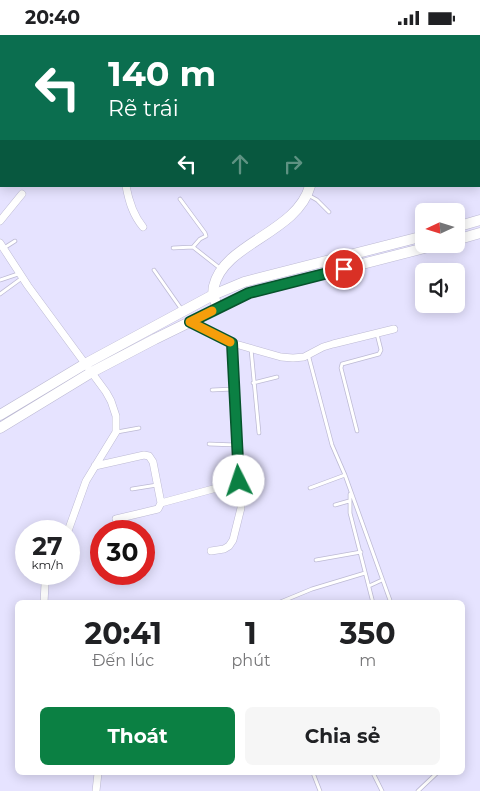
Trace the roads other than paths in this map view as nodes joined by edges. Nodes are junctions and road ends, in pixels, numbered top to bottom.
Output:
1 (126, 187) edge
2 (308, 191) edge
3 (22, 194) dead end
4 (180, 199) dead end
5 (329, 212) dead end
6 (480, 220) edge
7 (0, 221) edge
8 (465, 224) edge
9 (143, 227) dead end
10 (480, 233) edge
11 (415, 237) edge
12 (465, 237) edge
13 (15, 241) dead end
14 (2, 245) edge
15 (193, 247) junction
16 (173, 248) dead end
17 (415, 250) edge
18 (154, 270) dead end
19 (222, 270) junction
20 (21, 276) junction
21 (0, 280) edge
22 (0, 294) edge
23 (213, 295) junction
24 (218, 308) junction
25 (184, 312) junction
26 (190, 322) junction
27 (394, 329) dead end
28 (376, 333) junction
29 (232, 343) junction
30 (251, 349) junction
31 (308, 354) junction
32 (89, 368) junction
33 (276, 377) dead end
34 (253, 383) junction
35 (234, 389) junction
36 (212, 390) dead end
37 (0, 415) edge
38 (0, 428) edge
39 (139, 428) dead end
40 (357, 431) dead end
41 (116, 432) junction
42 (259, 433) dead end
43 (209, 444) dead end
44 (237, 445) junction
45 (95, 466) junction
46 (345, 475) junction
47 (239, 481) junction
48 (157, 485) junction
49 (310, 488) dead end
50 (132, 489) dead end
51 (350, 491) junction
52 (349, 501) junction
53 (160, 503) junction
54 (335, 505) dead end
55 (116, 519) dead end
56 (72, 520) edge
57 (211, 551) dead end
58 (361, 552) junction
59 (316, 560) dead end
60 (365, 573) junction
61 (382, 580) junction
62 (45, 585) edge
63 (370, 586) junction
64 (44, 600) edge
65 (285, 600) edge
66 (373, 600) edge
67 (390, 600) edge
68 (98, 775) edge
69 (314, 775) edge
70 (374, 775) edge
71 (435, 775) edge
72 (96, 791) edge
73 (320, 791) edge
74 (382, 791) edge
75 (418, 791) edge

1 - 9 street
2 - 5 lane
2 - 19 main road
3 - 7 street
4 - 15 lane
6 - 8 main road
10 - 12 main road
11 - 23 main road
13 - 14 lane
14 - 20 street
15 - 16 lane
15 - 19 lane
17 - 24 main road
18 - 25 lane
19 - 23 main road
20 - 21 lane
20 - 22 lane
20 - 32 street
23 - 24 main road
23 - 25 main road
24 - 26 main road
25 - 32 main road
26 - 29 street
26 - 32 main road
27 - 28 street
28 - 31 street
28 - 40 lane
29 - 30 street
29 - 35 street
30 - 31 street
30 - 34 lane
31 - 46 lane
32 - 37 main road
32 - 38 main road
32 - 41 street
33 - 34 lane
34 - 42 lane
35 - 36 lane
35 - 44 street
39 - 41 lane
41 - 45 street
43 - 44 lane
44 - 47 street
45 - 48 street
45 - 56 street
46 - 49 lane
46 - 51 lane
47 - 53 street
47 - 57 street
48 - 50 lane
48 - 53 street
51 - 52 lane
51 - 61 lane
52 - 54 lane
52 - 58 lane
53 - 55 street
58 - 59 lane
58 - 60 lane
60 - 63 lane
60 - 65 lane
61 - 63 lane
61 - 67 lane
62 - 64 street
63 - 66 lane
68 - 72 street
69 - 73 lane
70 - 74 lane
71 - 75 lane

